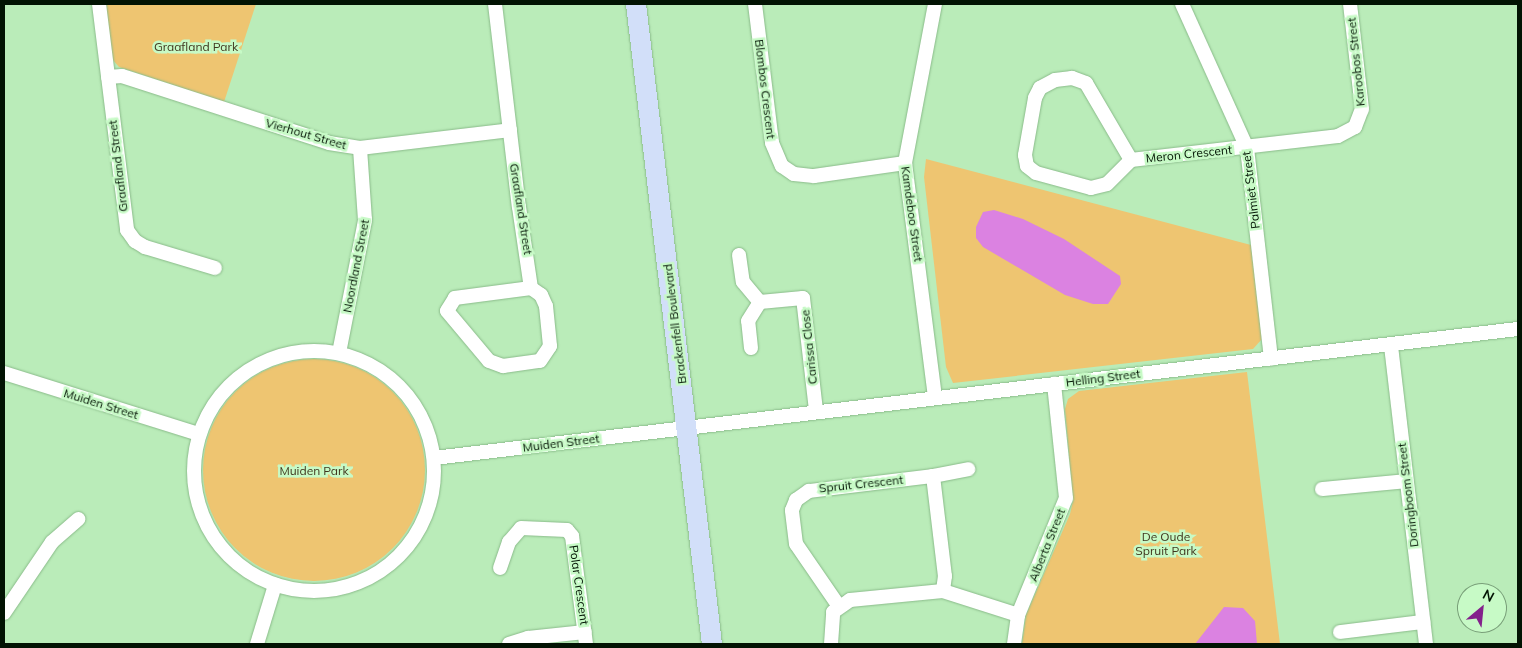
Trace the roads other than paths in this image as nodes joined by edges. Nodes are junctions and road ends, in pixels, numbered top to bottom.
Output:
1 (99, 4) edge
2 (495, 4) edge
3 (636, 4) edge
4 (755, 4) edge
5 (934, 4) edge
6 (1182, 4) edge
7 (1350, 4) edge
8 (108, 76) junction
9 (510, 130) junction
10 (360, 148) junction
11 (1247, 148) junction
12 (1131, 160) junction
13 (905, 164) junction
14 (739, 255) dead end
15 (215, 268) dead end
16 (531, 288) junction
17 (760, 302) junction
18 (1518, 329) edge
19 (1391, 346) junction
20 (751, 348) dead end
21 (339, 354) junction
22 (1271, 359) junction
23 (4, 373) edge
24 (1054, 384) junction
25 (935, 396) junction
26 (816, 411) junction
27 (688, 428) junction
28 (199, 434) junction
29 (434, 458) junction
30 (968, 469) dead end
31 (933, 476) junction
32 (1406, 481) junction
33 (1322, 489) dead end
34 (78, 519) dead end
35 (500, 568) dead end
36 (275, 585) junction
37 (943, 591) junction
38 (838, 605) junction
39 (4, 613) edge
40 (1018, 615) junction
41 (1423, 622) junction
42 (1340, 632) dead end
43 (586, 638) edge
44 (257, 644) edge
45 (509, 644) edge
46 (712, 644) edge
47 (831, 644) edge
48 (1014, 644) edge
49 (1426, 644) edge

1 - 8 street, Graafland Street
2 - 9 street, Graafland Street
3 - 27 street, Brackenfell Boulevard
4 - 13 street, Blombos Crescent
5 - 13 street, Kamdeboo Street
6 - 11 street, Palmiet Street
7 - 11 street, Karoobos Street
8 - 10 street, Vierhout Street
8 - 15 street, Graafland Street
9 - 10 street, Vierhout Street
9 - 16 street, Graafland Street
10 - 21 street, Noordland Street
11 - 12 street, Meron Crescent
11 - 22 street, Palmiet Street
12 - 12 street, Meron Crescent
13 - 25 street, Kamdeboo Street
14 - 17 street
16 - 16 street
17 - 20 street
17 - 26 street, Carissa Close
18 - 19 street, Helling Street
19 - 22 street, Helling Street
19 - 32 street, Doringboom Street
21 - 28 street
21 - 29 street
22 - 24 street, Helling Street
23 - 28 street, Muiden Street
24 - 25 street, Helling Street
24 - 40 street, Alberta Street
25 - 26 street, Helling Street
26 - 27 street, Helling Street
27 - 29 street, Muiden Street
27 - 46 street, Brackenfell Boulevard
28 - 36 street
29 - 36 street
30 - 31 street, Spruit Crescent
31 - 37 street
31 - 38 street, Spruit Crescent
32 - 33 street
32 - 41 street, Doringboom Street
34 - 39 street
35 - 43 street, Polar Crescent
36 - 44 street
37 - 38 street
37 - 40 street
38 - 47 street
40 - 48 street, Alberta Street
41 - 42 street
41 - 49 street, Doringboom Street
43 - 45 street

